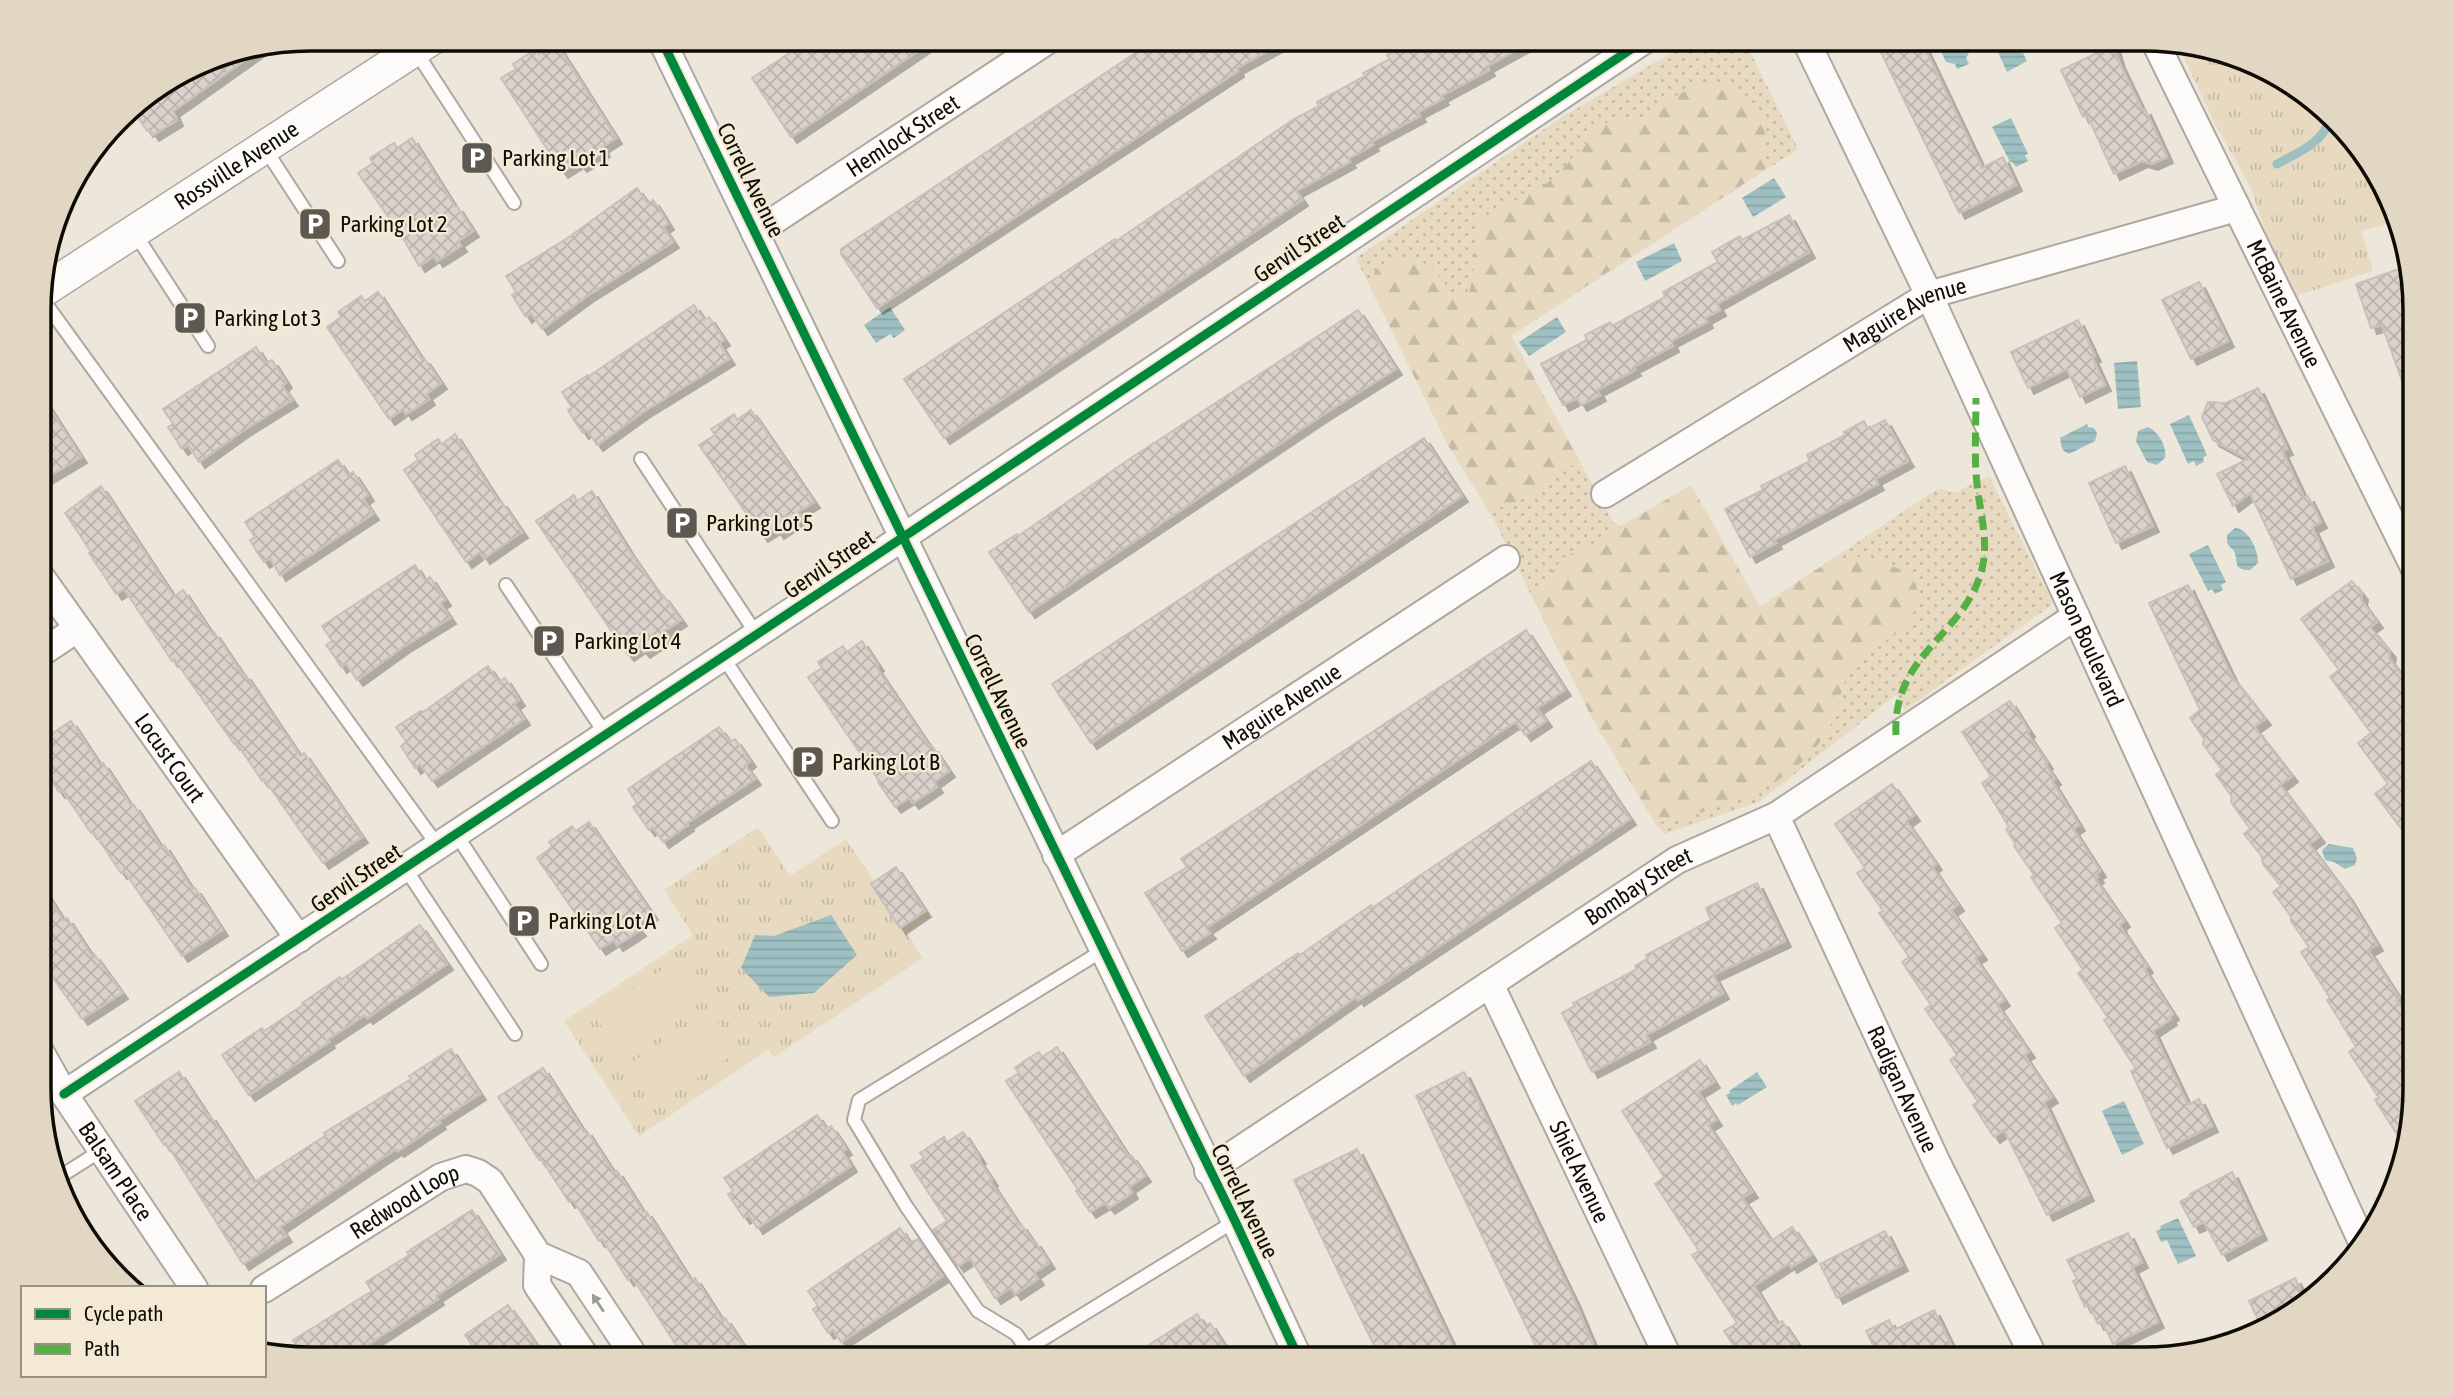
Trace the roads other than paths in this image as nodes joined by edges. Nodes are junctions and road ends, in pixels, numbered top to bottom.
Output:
1 (412, 51) edge
2 (427, 51) edge
3 (668, 51) edge
4 (1030, 51) edge
5 (1627, 51) edge
6 (1811, 51) edge
7 (2159, 51) edge
8 (264, 147) junction
9 (514, 203) dead end
10 (2236, 208) junction
11 (134, 231) junction
12 (755, 233) junction
13 (338, 261) dead end
14 (52, 285) edge
15 (1929, 295) junction
16 (51, 310) edge
17 (208, 346) dead end
18 (641, 459) dead end
19 (1605, 494) dead end
20 (902, 538) junction
21 (2403, 545) edge
22 (1506, 559) dead end
23 (506, 585) dead end
24 (51, 591) edge
25 (2076, 616) junction
26 (77, 629) junction
27 (757, 635) junction
28 (51, 646) edge
29 (723, 657) junction
30 (606, 735) junction
31 (1776, 816) junction
32 (832, 821) dead end
33 (447, 840) junction
34 (1056, 855) junction
35 (405, 868) junction
36 (299, 939) junction
37 (1102, 951) junction
38 (541, 964) dead end
39 (1490, 984) junction
40 (515, 1034) dead end
41 (51, 1071) edge
42 (64, 1094) junction
43 (102, 1150) junction
44 (1208, 1171) junction
45 (66, 1173) edge
46 (1235, 1221) junction
47 (2358, 1234) edge
48 (538, 1255) junction
49 (193, 1286) edge
50 (266, 1288) edge
51 (579, 1347) edge
52 (628, 1347) edge
53 (1026, 1347) edge
54 (1042, 1347) edge
55 (1293, 1347) edge
56 (1663, 1347) edge
57 (2029, 1347) edge

1 - 8 street, Rossville Avenue
2 - 9 lane
3 - 12 street, Correll Avenue
4 - 12 street, Hemlock Street
5 - 20 street, Gervil Street
6 - 15 street, Mason Boulevard
7 - 10 street, McBaine Avenue
8 - 11 street, Rossville Avenue
8 - 13 lane
10 - 15 street, Maguire Avenue
10 - 21 street, McBaine Avenue
11 - 14 street, Rossville Avenue
11 - 17 lane
12 - 20 street, Correll Avenue
15 - 19 street, Maguire Avenue
15 - 25 street, Mason Boulevard
16 - 33 lane
18 - 27 lane
20 - 27 street, Gervil Street
20 - 34 street, Correll Avenue
22 - 34 street, Maguire Avenue
23 - 30 lane
24 - 26 street, Locust Court
25 - 31 street, Bombay Street
25 - 47 street, Mason Boulevard
26 - 28 street
26 - 36 street, Locust Court
27 - 29 street, Gervil Street
29 - 30 street, Gervil Street
29 - 32 lane
30 - 33 street, Gervil Street
31 - 39 street, Bombay Street
31 - 57 street, Radigan Avenue
33 - 35 street, Gervil Street
33 - 38 lane
34 - 37 street, Correll Avenue
35 - 36 street, Gervil Street
35 - 40 lane
36 - 42 street, Gervil Street
37 - 44 street, Correll Avenue
37 - 53 lane
39 - 44 street, Bombay Street
39 - 56 street, Shiel Avenue
41 - 42 street, Balsam Place
42 - 43 street, Balsam Place
43 - 45 lane
43 - 49 street, Balsam Place
44 - 46 street, Correll Avenue
46 - 54 lane
46 - 55 street, Correll Avenue
48 - 50 street, Redwood Loop
48 - 51 street
52 -> 48 street

